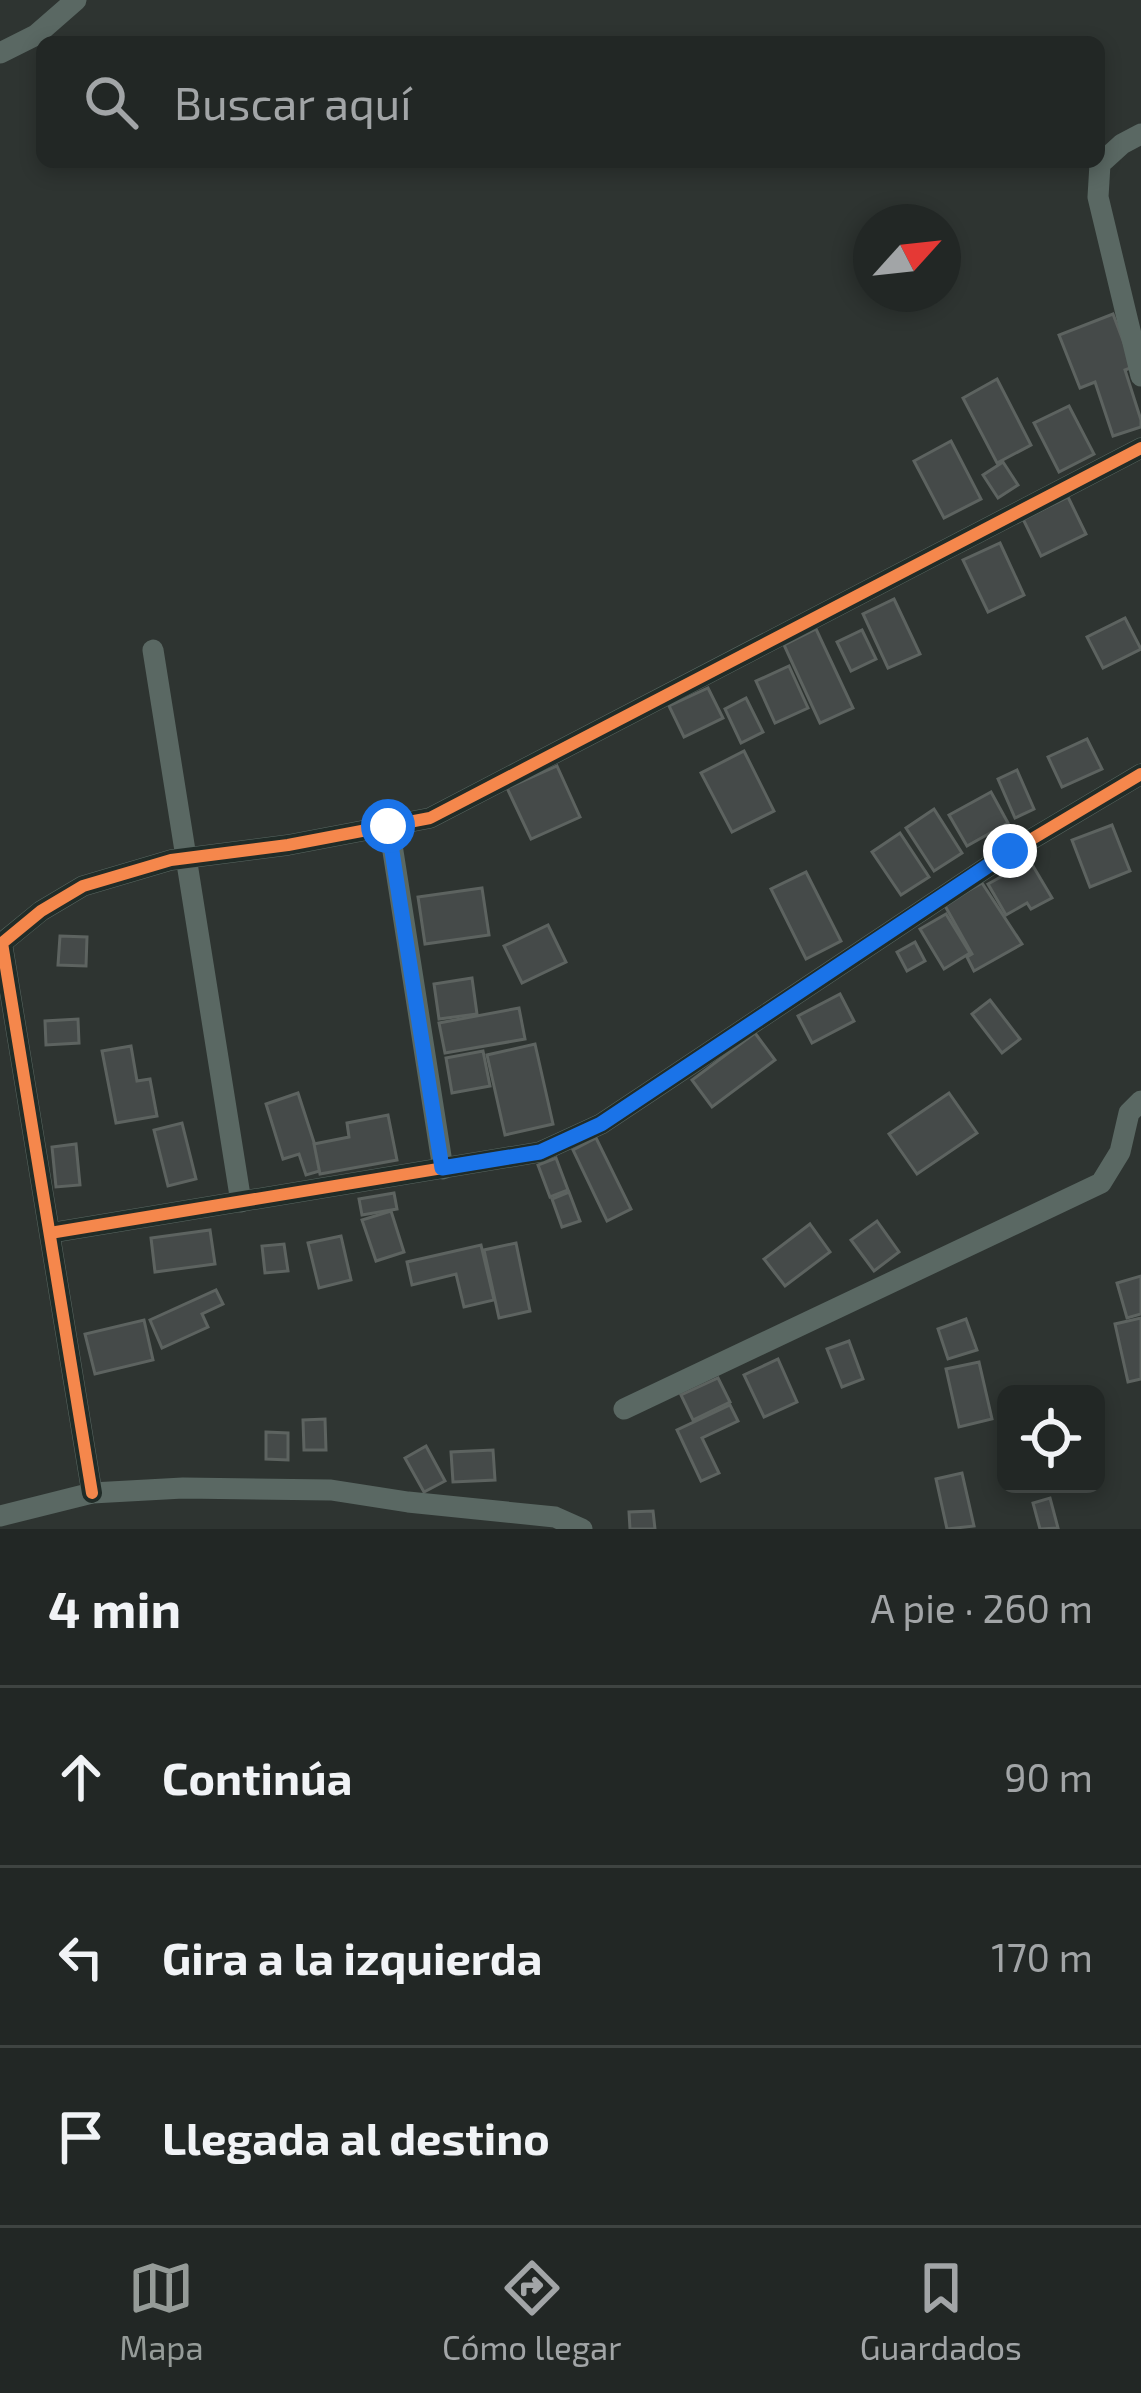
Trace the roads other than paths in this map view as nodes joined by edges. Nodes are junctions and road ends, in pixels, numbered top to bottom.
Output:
1 (76, 0) edge
2 (0, 53) edge
3 (1141, 134) edge
4 (1105, 159) edge
5 (1100, 168) edge
6 (1141, 376) edge
7 (1141, 448) edge
8 (154, 650) dead end
9 (1141, 774) edge
10 (388, 826) junction
11 (186, 858) junction
12 (1141, 1101) edge
13 (442, 1168) junction
14 (242, 1202) junction
15 (50, 1233) junction
16 (624, 1409) dead end
17 (92, 1492) junction
18 (0, 1516) edge
19 (582, 1529) edge

1 - 2 street
3 - 4 street
5 - 6 street
7 - 10 street
8 - 11 street
9 - 13 street
10 - 11 street
10 - 13 street
11 - 14 street
11 - 15 street
12 - 16 street
13 - 14 street
14 - 15 street
15 - 17 street
17 - 18 street
17 - 19 street

